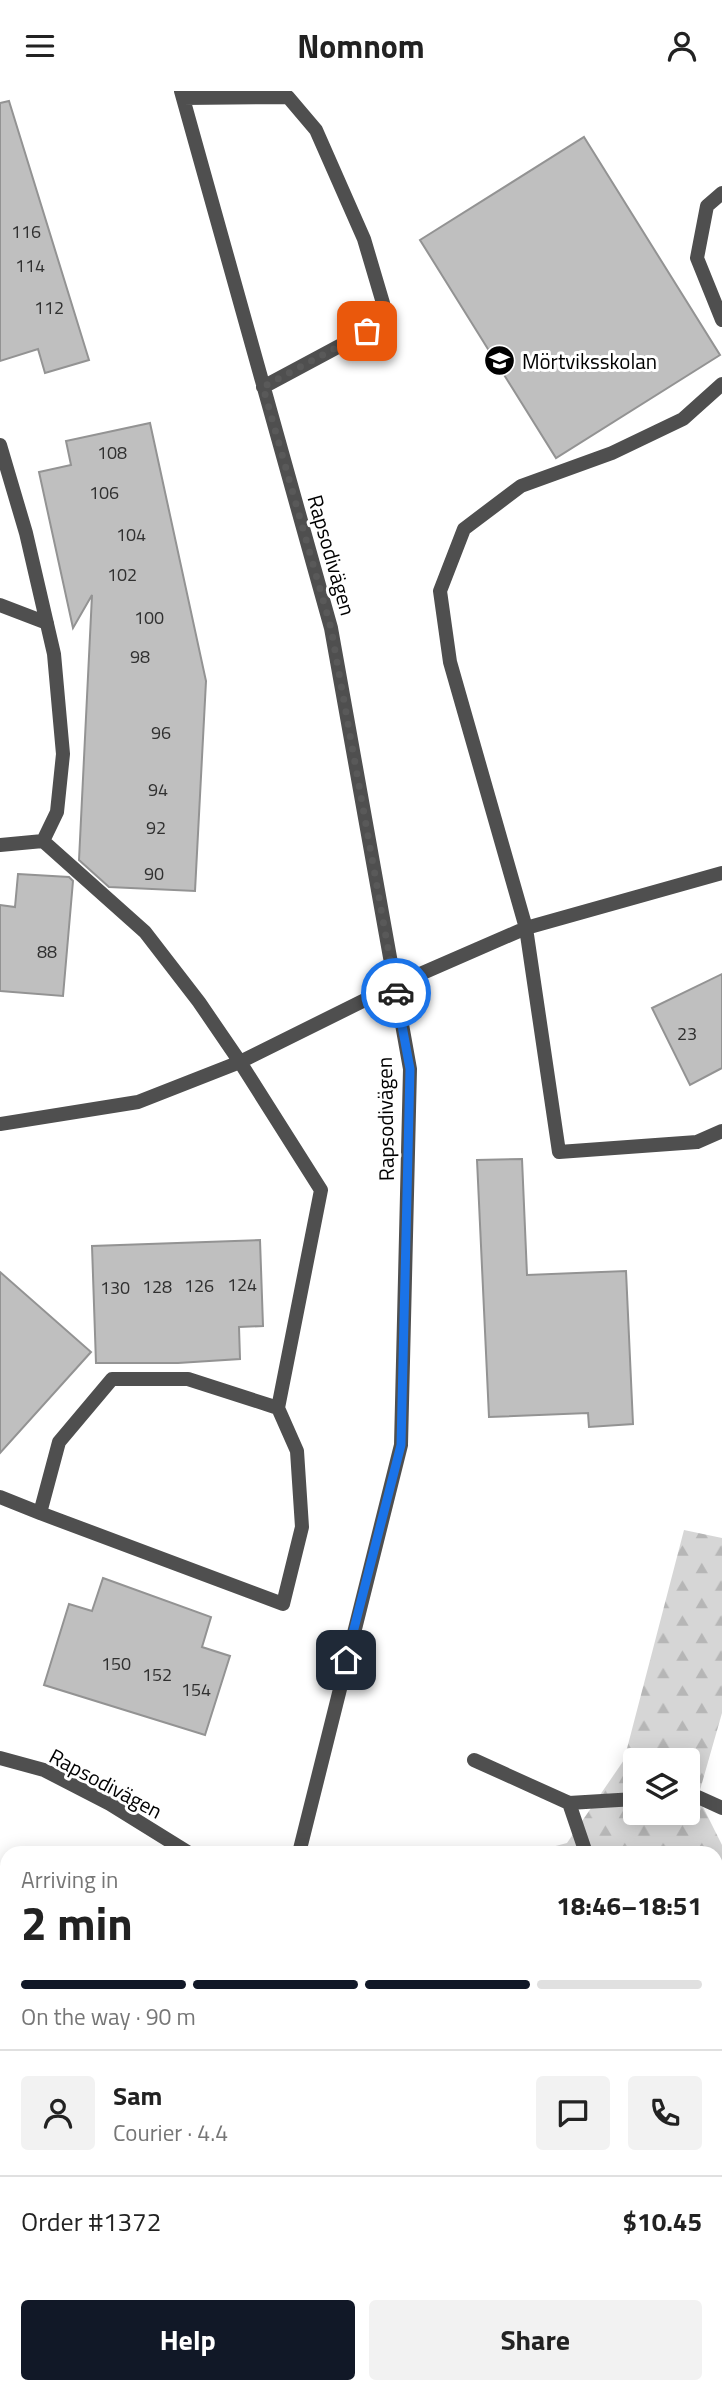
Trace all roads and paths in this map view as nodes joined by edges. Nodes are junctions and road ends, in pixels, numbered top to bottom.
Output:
1 (182, 95) edge
2 (722, 193) edge
3 (722, 320) edge
4 (722, 384) edge
5 (263, 387) junction
6 (0, 445) edge
7 (0, 605) edge
8 (47, 623) junction
9 (43, 841) junction
10 (0, 845) edge
11 (722, 873) edge
12 (526, 928) junction
13 (395, 985) junction
14 (240, 1062) junction
15 (0, 1124) edge
16 (722, 1131) edge
17 (278, 1408) junction
18 (0, 1497) edge
19 (40, 1513) junction
20 (0, 1758) edge
21 (474, 1760) dead end
22 (700, 1798) edge
23 (623, 1801) edge
24 (569, 1803) junction
25 (722, 1808) edge
26 (178, 1846) edge
27 (301, 1846) edge
28 (584, 1846) edge

1 - 5 street, Rapsodivägen
1 - 5 street, Rapsodivägen
2 - 3 street
4 - 12 street
5 - 13 street, Rapsodivägen
6 - 8 street
7 - 8 street
8 - 9 street
9 - 10 street
9 - 14 street
11 - 12 street
12 - 13 street
12 - 16 street
13 - 14 street
13 - 27 street, Rapsodivägen
14 - 15 street
14 - 17 street
17 - 19 street
17 - 19 street
18 - 19 street
20 - 26 street, Rapsodivägen
21 - 24 street
22 - 25 street
23 - 24 street
24 - 28 street

